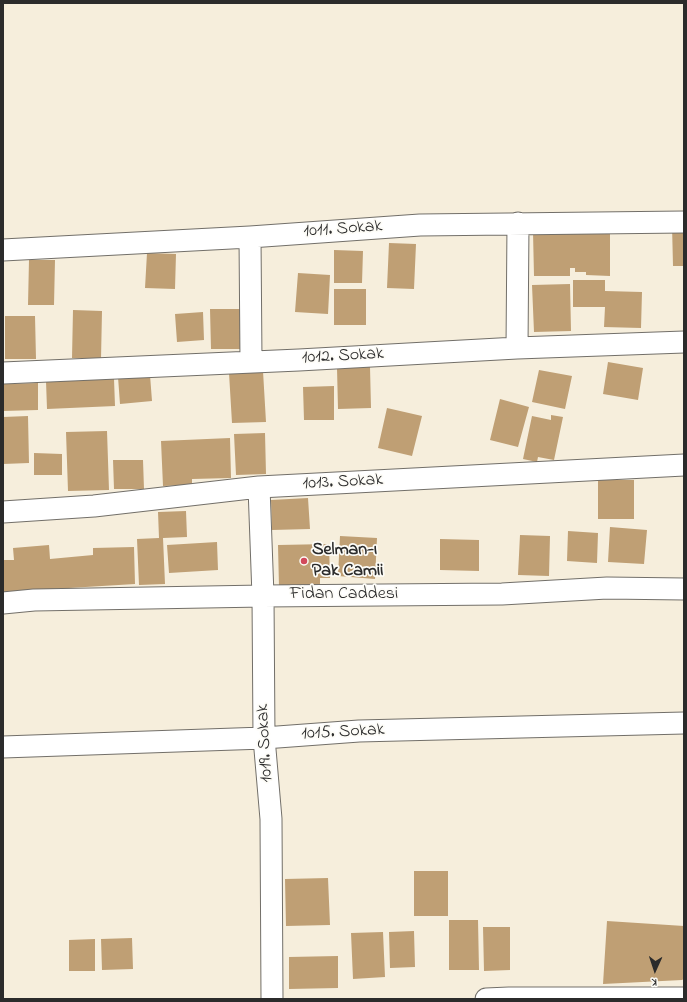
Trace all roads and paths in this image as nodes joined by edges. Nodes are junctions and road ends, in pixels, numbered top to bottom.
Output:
1 (684, 222) edge
2 (518, 223) junction
3 (250, 237) junction
4 (3, 250) edge
5 (684, 342) edge
6 (517, 348) junction
7 (251, 362) junction
8 (3, 373) edge
9 (684, 465) edge
10 (259, 487) junction
11 (3, 512) edge
12 (684, 589) edge
13 (263, 596) junction
14 (3, 603) edge
15 (684, 723) edge
16 (264, 738) junction
17 (3, 747) edge
18 (684, 998) edge
19 (272, 999) edge
20 (486, 999) edge

1 - 2 street, 1011. Sokak
2 - 3 street, 1011. Sokak
2 - 6 street
3 - 4 street, 1011. Sokak
3 - 7 street
5 - 6 street, 1012. Sokak
6 - 7 street, 1012. Sokak
7 - 8 street, 1012. Sokak
9 - 10 street, 1013. Sokak
10 - 11 street, 1013. Sokak
10 - 13 street, 1019. Sokak
12 - 13 street, Fidan Caddesi
13 - 14 street, Fidan Caddesi
13 - 16 street, 1019. Sokak
15 - 16 street, 1015. Sokak
16 - 17 street, 1015. Sokak
16 - 19 street, 1019. Sokak
18 - 20 street

